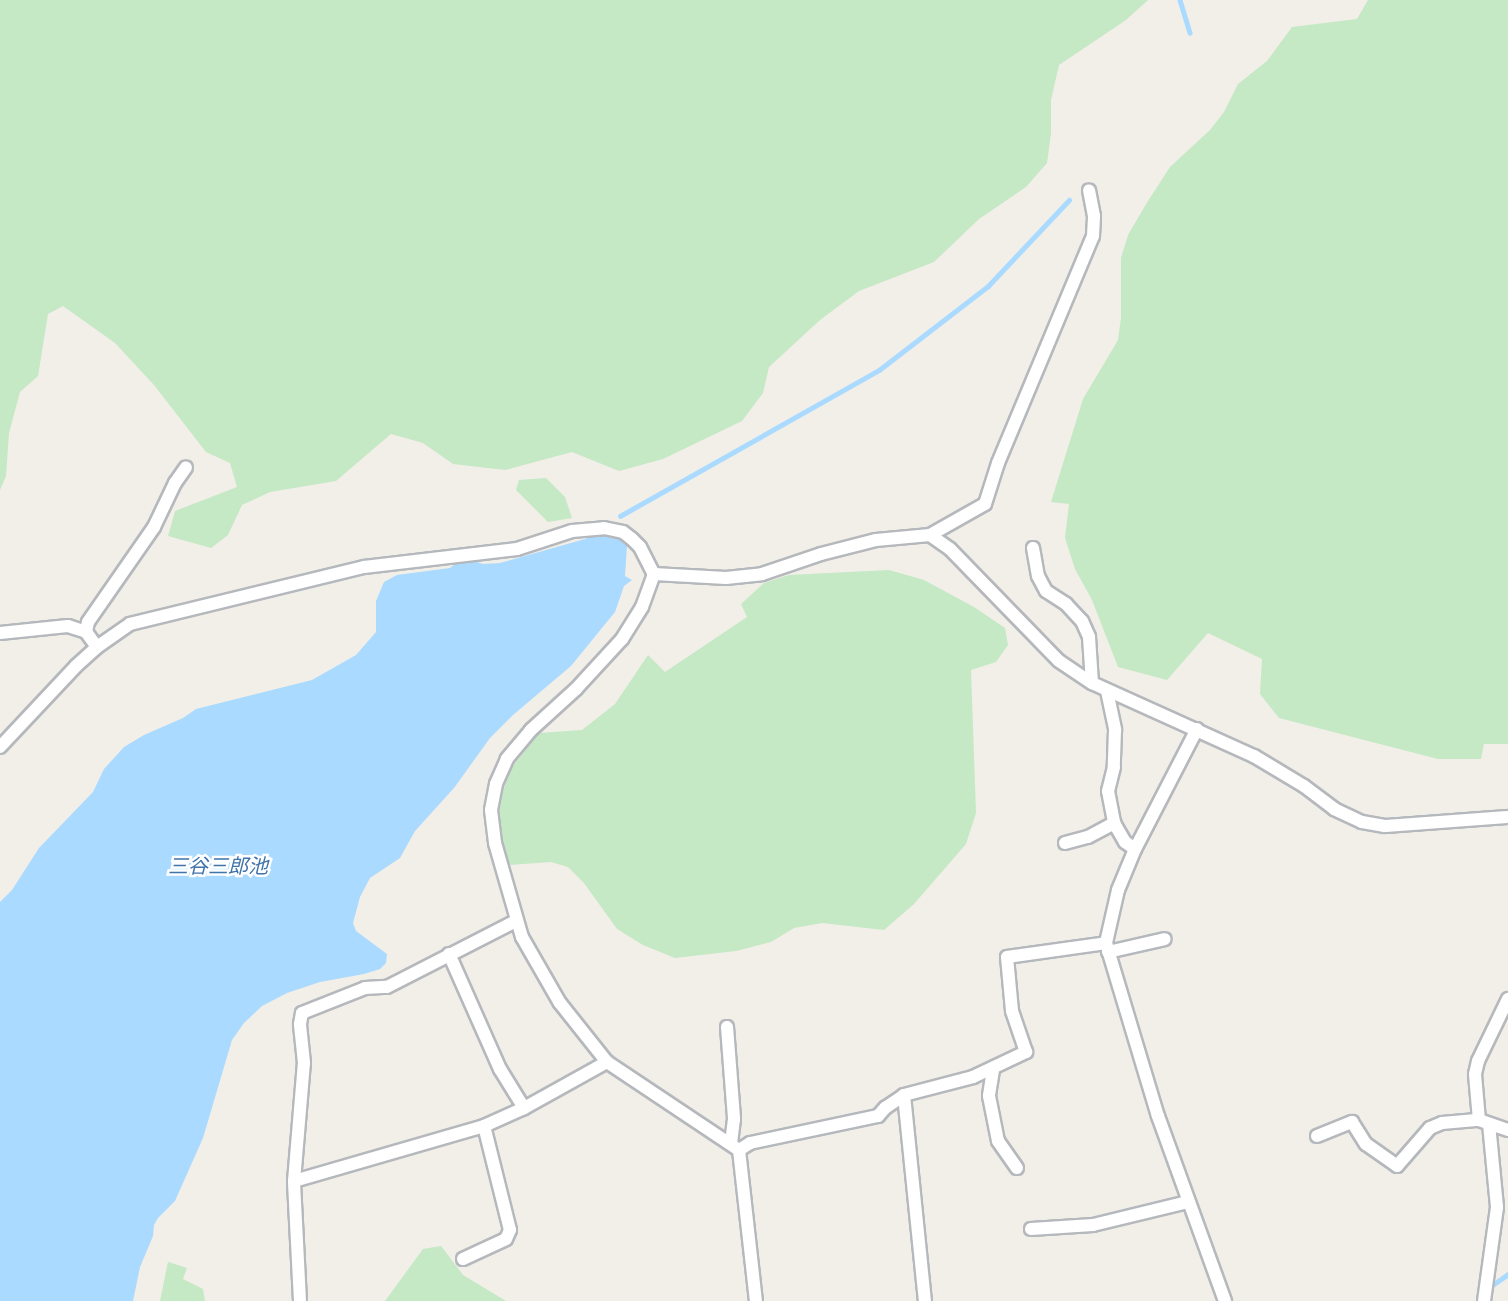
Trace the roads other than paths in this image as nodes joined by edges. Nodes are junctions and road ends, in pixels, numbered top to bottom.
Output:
1 (1089, 190) dead end
2 (186, 467) dead end
3 (930, 535) junction
4 (1033, 548) dead end
5 (654, 574) junction
6 (86, 632) junction
7 (0, 633) edge
8 (97, 646) junction
9 (1092, 683) junction
10 (1107, 691) junction
11 (1197, 729) junction
12 (0, 747) edge
13 (1508, 817) edge
14 (1114, 823) junction
15 (1065, 843) dead end
16 (1135, 849) junction
17 (516, 921) junction
18 (1165, 939) dead end
19 (1107, 947) junction
20 (449, 954) junction
21 (1508, 999) edge
22 (727, 1027) dead end
23 (607, 1062) junction
24 (993, 1070) junction
25 (904, 1095) junction
26 (524, 1108) junction
27 (1484, 1122) junction
28 (484, 1126) junction
29 (1508, 1130) edge
30 (1317, 1136) dead end
31 (735, 1146) junction
32 (1017, 1168) dead end
33 (294, 1181) junction
34 (1188, 1202) junction
35 (1031, 1229) dead end
36 (463, 1259) dead end
37 (300, 1301) edge
38 (756, 1301) edge
39 (925, 1301) edge
40 (1225, 1301) edge
41 (1484, 1301) edge

1 - 3 street
2 - 6 street
3 - 5 street
3 - 9 street
4 - 9 street
5 - 8 street
5 - 17 street
6 - 7 street
6 - 8 street
8 - 12 street
9 - 10 street
10 - 11 street
10 - 14 street
11 - 13 street
11 - 16 street
14 - 15 street
14 - 16 street
16 - 19 street
17 - 20 street
17 - 23 street
18 - 19 street
19 - 24 street
19 - 34 street
20 - 26 street
20 - 33 street
21 - 27 street
22 - 31 street
23 - 26 street
23 - 31 street
24 - 25 street
24 - 32 street
25 - 31 street
25 - 39 street
26 - 28 street
27 - 29 street
27 - 30 street
27 - 41 street
28 - 33 street
28 - 36 street
31 - 38 street
33 - 37 street
34 - 35 street
34 - 40 street

